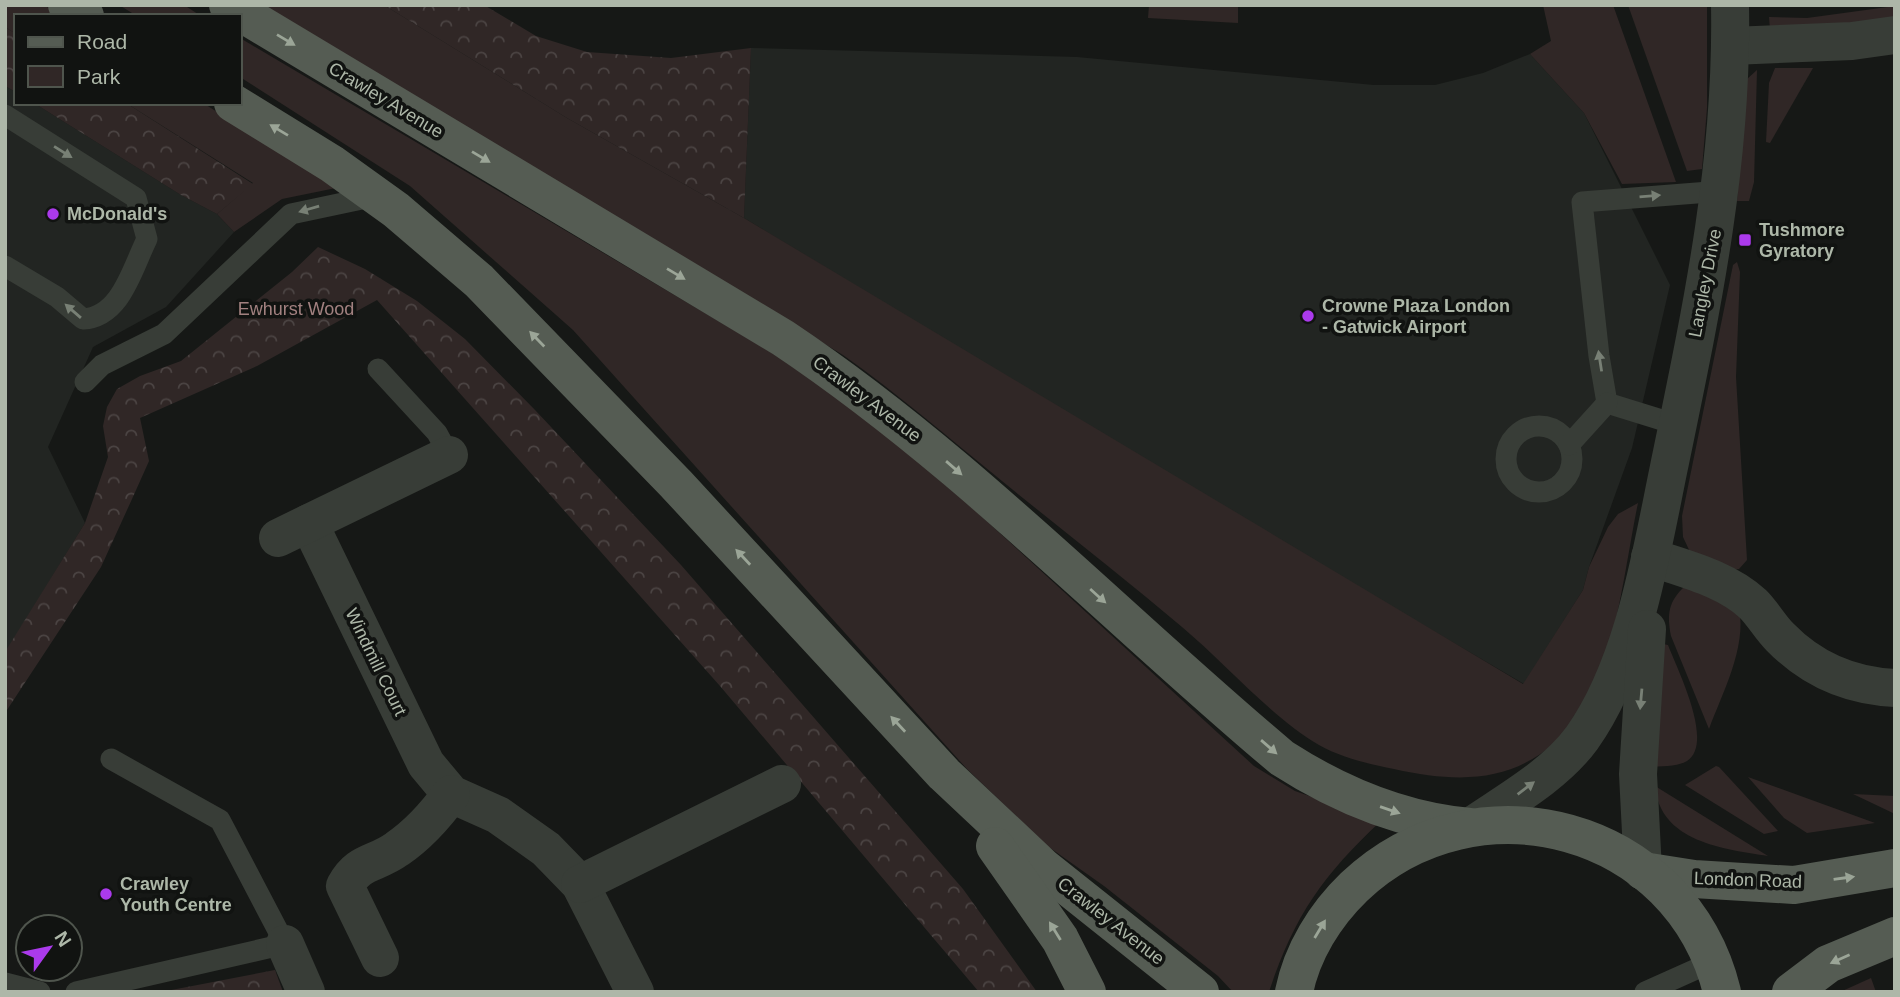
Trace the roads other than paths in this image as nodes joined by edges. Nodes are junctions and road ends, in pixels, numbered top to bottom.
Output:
1 (228, 5) edge
2 (1730, 5) edge
3 (1895, 35) edge
4 (1731, 46) junction
5 (236, 105) edge
6 (5, 115) edge
7 (1722, 191) junction
8 (376, 196) junction
9 (5, 266) edge
10 (378, 369) dead end
11 (85, 382) dead end
12 (1607, 403) junction
13 (1678, 425) junction
14 (1569, 445) dead end
15 (449, 456) joint
16 (1650, 558) junction
17 (1895, 688) edge
18 (111, 759) dead end
19 (944, 774) junction
20 (782, 784) dead end
21 (451, 794) junction
22 (1470, 827) junction
23 (1895, 868) edge
24 (1643, 871) junction
25 (580, 884) junction
26 (1895, 936) edge
27 (285, 944) junction
28 (380, 958) dead end
29 (1717, 977) edge
30 (5, 983) edge
31 (40, 992) edge
32 (76, 992) edge
33 (306, 992) edge
34 (635, 992) edge
35 (1087, 992) edge
36 (1200, 992) edge
37 (1294, 992) edge
38 (1645, 992) edge
39 (1791, 992) edge

1 -> 22 main road, Crawley Avenue
2 - 4 street, Langley Drive
3 - 4 street
4 - 7 street, Langley Drive
8 -> 5 main road, Crawley Avenue
6 -> 9 lane
12 -> 7 lane
7 - 13 street, Langley Drive
8 -> 11 lane
19 -> 8 main road, Crawley Avenue
10 - 15 lane
12 - 13 lane
12 - 14 lane
13 - 16 street, Langley Drive
15 - 21 street, Windmill Court
16 - 17 street
22 -> 16 street, Langley Drive
16 -> 24 street, Langley Drive
18 - 27 lane
35 -> 19 main road
19 - 36 main road, Crawley Avenue
20 - 25 street
21 - 25 street, Windmill Court
21 - 28 street
22 - 24 main road
37 -> 22 main road
24 -> 23 main road, London Road
24 - 29 main road
25 - 34 street, Windmill Court
26 -> 39 main road
27 - 32 lane
27 - 33 street
29 - 38 lane
30 - 31 lane

